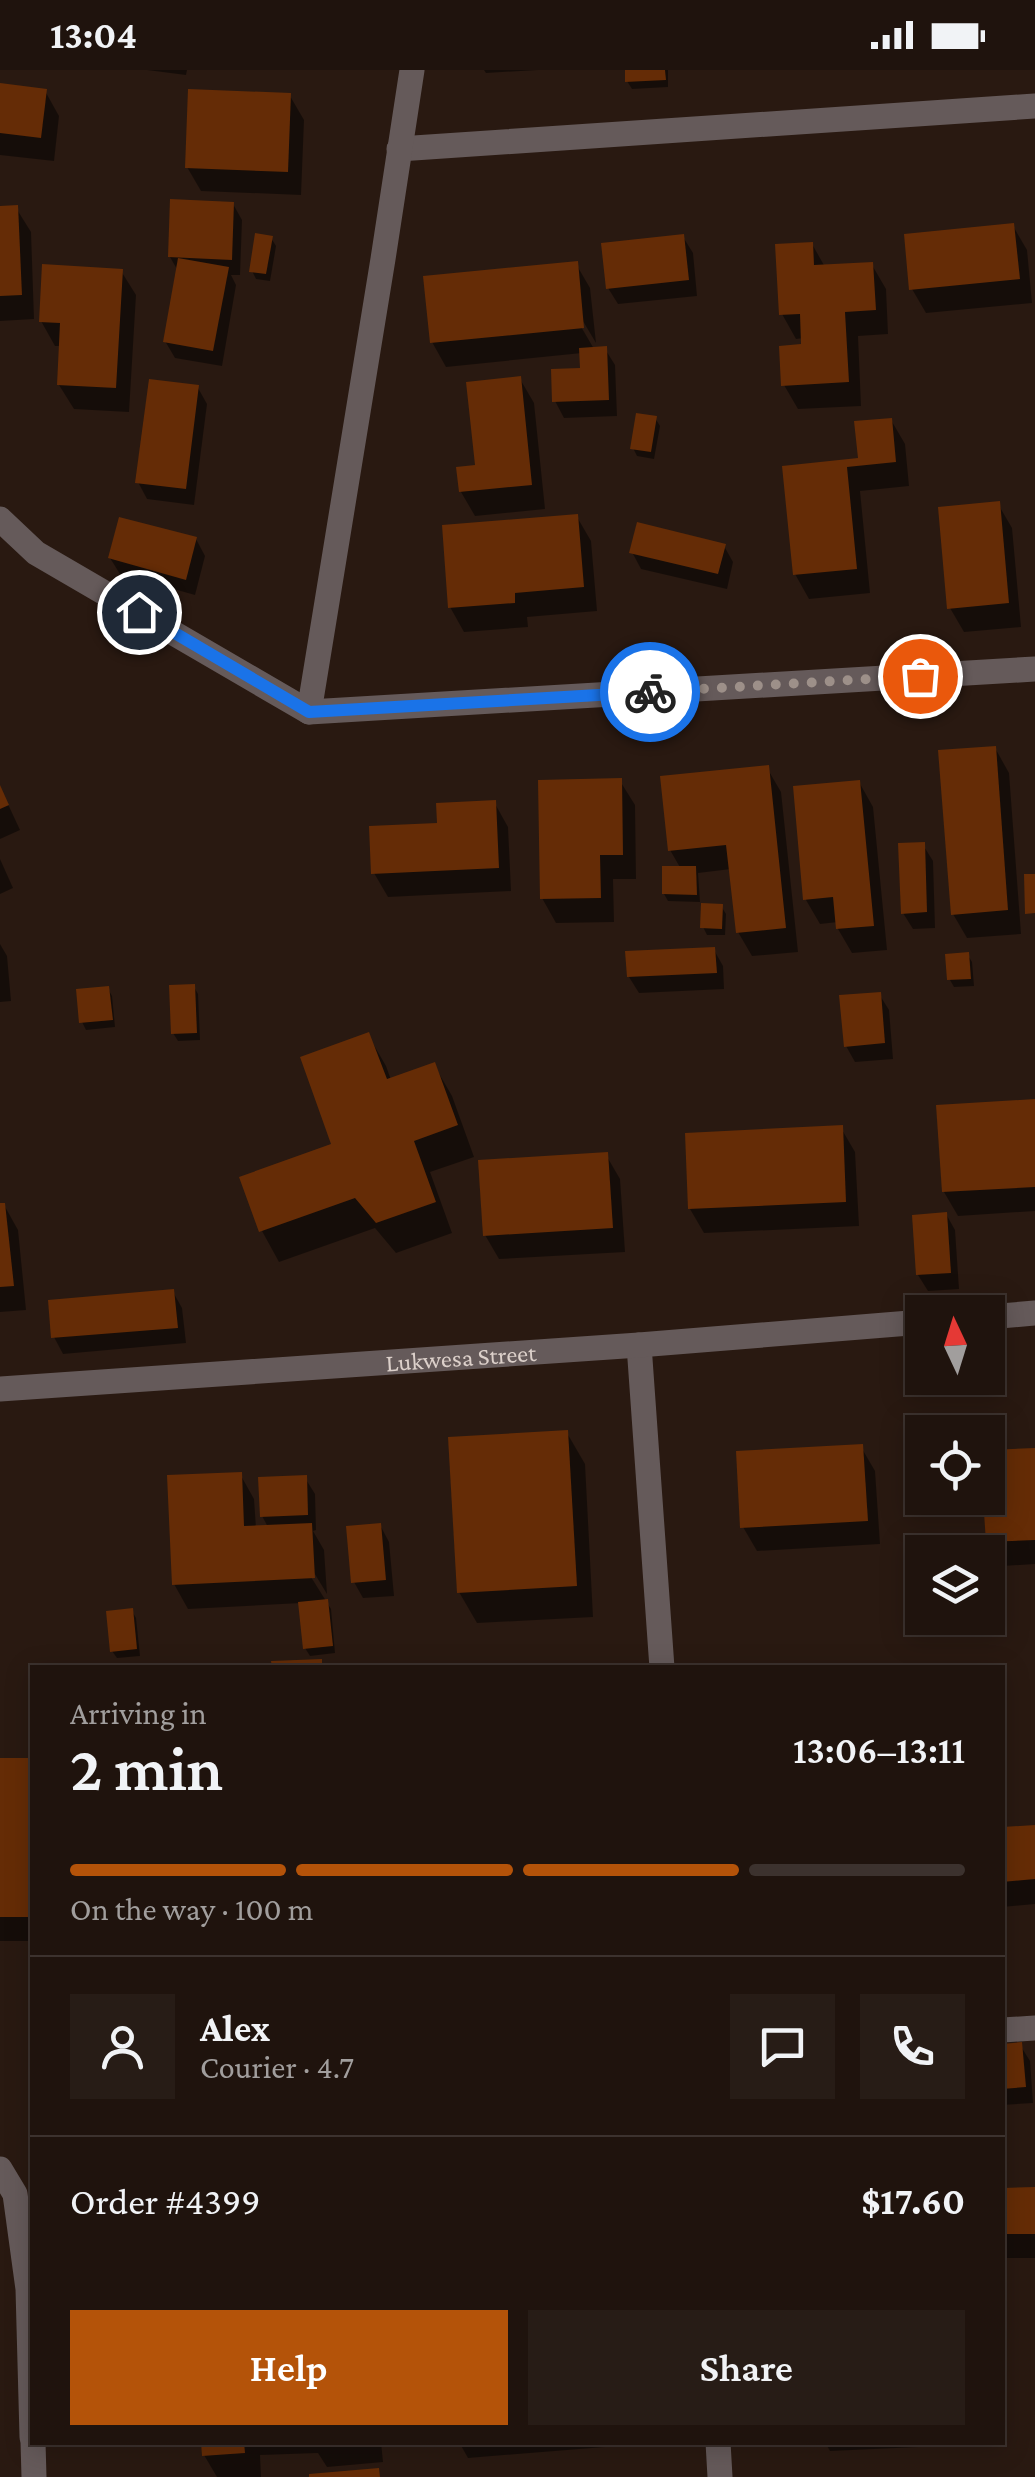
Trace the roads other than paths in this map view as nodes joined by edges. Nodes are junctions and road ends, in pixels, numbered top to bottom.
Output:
1 (412, 70) edge
2 (1035, 106) edge
3 (399, 148) junction
4 (0, 519) edge
5 (1035, 669) edge
6 (309, 712) junction
7 (1035, 1313) edge
8 (1005, 1316) edge
9 (905, 1323) edge
10 (638, 1344) junction
11 (0, 1388) edge
12 (662, 1665) edge
13 (1035, 2028) edge
14 (1005, 2030) edge
15 (0, 2169) edge
16 (30, 2349) edge
17 (33, 2445) edge
18 (718, 2445) edge
19 (34, 2477) edge
20 (720, 2477) edge

1 - 3 street
2 - 3 street
3 - 6 street
4 - 6 street
5 - 6 street
7 - 8 street
9 - 10 street, Lukwesa Street
10 - 11 street, Lukwesa Street
10 - 12 street
13 - 14 street
15 - 16 street
17 - 19 street
18 - 20 street

